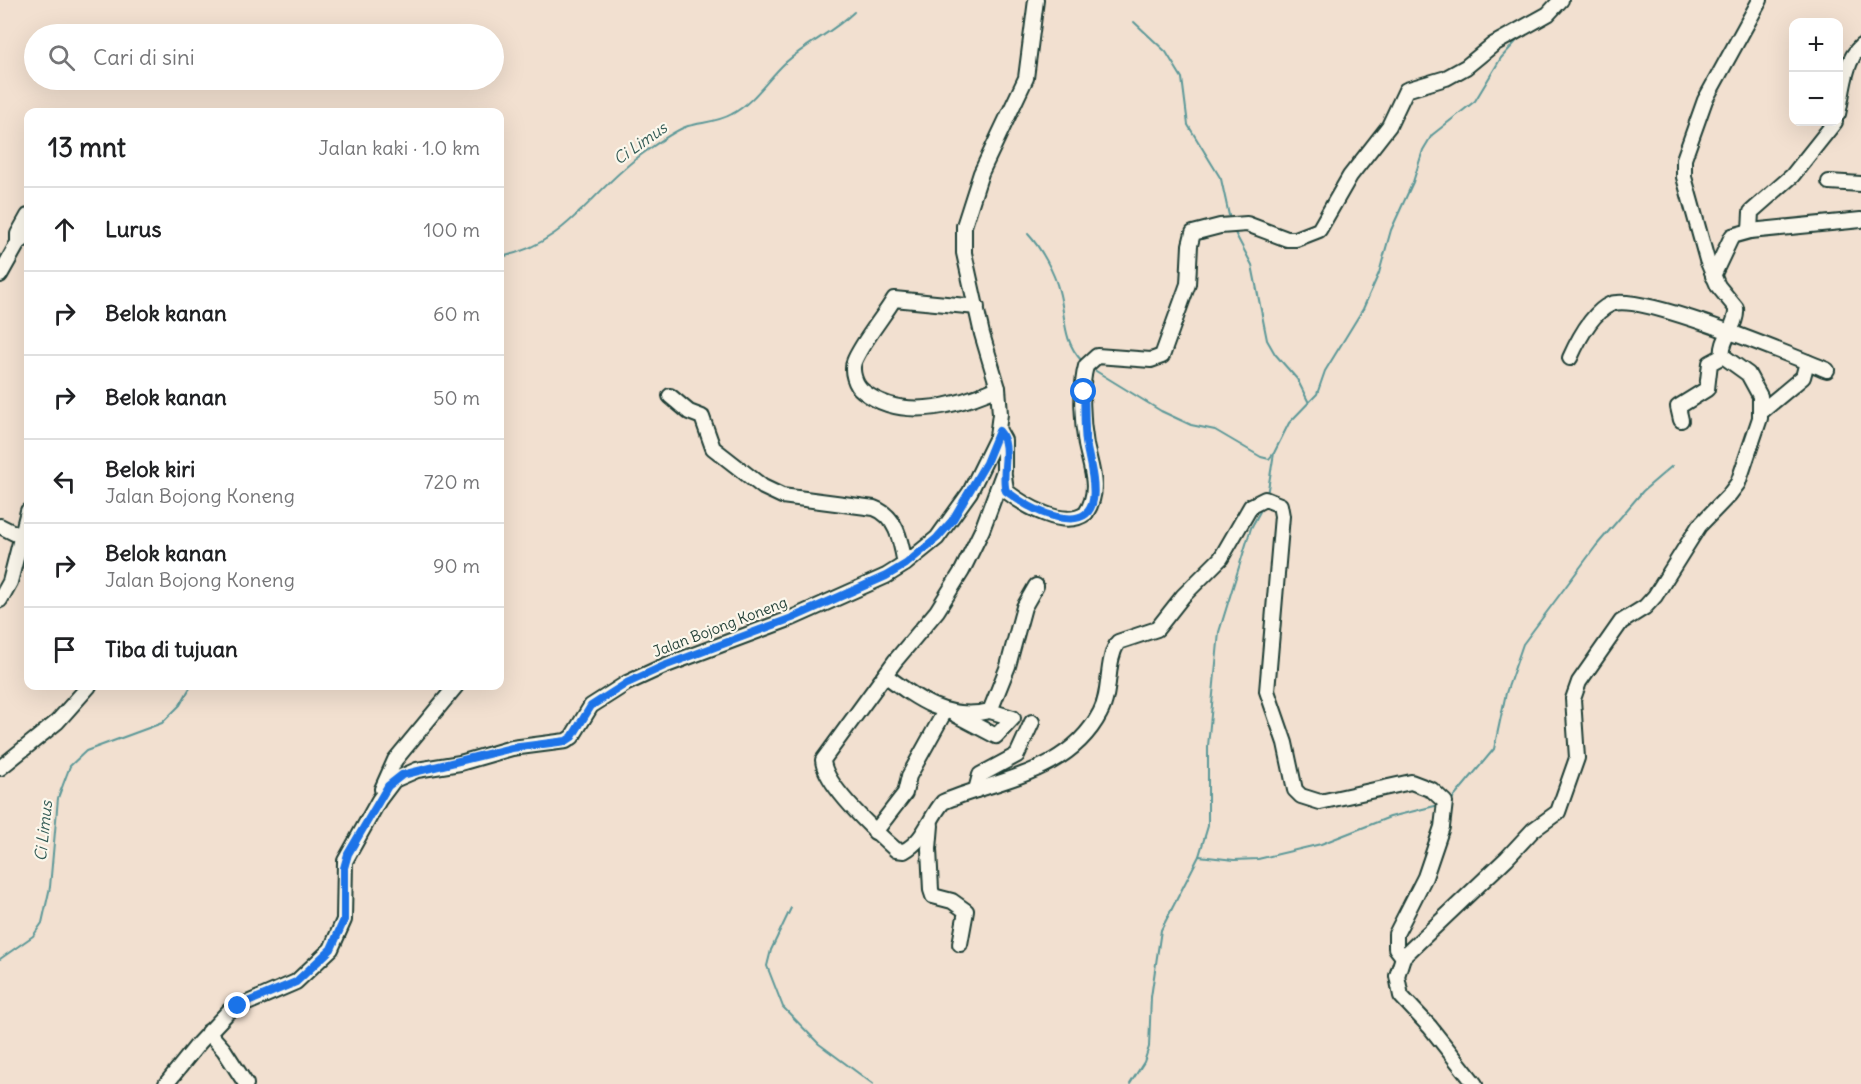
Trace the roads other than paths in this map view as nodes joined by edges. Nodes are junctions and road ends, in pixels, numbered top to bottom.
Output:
1 (1036, 0) edge
2 (1561, 0) edge
3 (1760, 0) edge
4 (1861, 46) edge
5 (1843, 94) edge
6 (1832, 126) edge
7 (1829, 183) dead end
8 (1861, 184) edge
9 (1861, 220) edge
10 (24, 223) edge
11 (1750, 231) junction
12 (23, 239) edge
13 (0, 274) edge
14 (1713, 276) junction
15 (977, 306) junction
16 (1730, 332) junction
17 (1723, 356) junction
18 (1570, 358) dead end
19 (1807, 362) junction
20 (1827, 370) dead end
21 (998, 388) junction
22 (670, 396) dead end
23 (1761, 412) junction
24 (1681, 420) dead end
25 (999, 431) junction
26 (1004, 471) junction
27 (0, 526) edge
28 (24, 528) edge
29 (22, 537) junction
30 (906, 564) junction
31 (1036, 586) dead end
32 (0, 600) edge
33 (885, 675) junction
34 (85, 690) edge
35 (453, 690) edge
36 (990, 711) junction
37 (950, 713) junction
38 (1032, 722) dead end
39 (1048, 752) dead end
40 (0, 768) edge
41 (1034, 771) junction
42 (976, 790) junction
43 (379, 800) junction
44 (930, 825) junction
45 (875, 832) junction
46 (960, 944) dead end
47 (1403, 957) junction
48 (208, 1032) junction
49 (166, 1084) edge
50 (246, 1084) edge
51 (1475, 1084) edge

1 - 15 street
2 - 26 street
3 - 14 street
4 - 5 street
6 - 11 street
7 - 8 street
9 - 11 street
10 - 12 street
11 - 14 street
12 - 13 street
14 - 16 street
15 - 21 street
15 - 21 street
16 - 17 street
16 - 18 street
16 - 19 street
17 - 23 street
17 - 24 street
19 - 20 street
19 - 23 street
21 - 25 street, Jalan Bojong Koneng
22 - 30 street
23 - 47 street
25 - 26 street
25 - 30 street, Jalan Bojong Koneng
26 - 33 street
27 - 29 street
28 - 29 street
29 - 32 street
30 - 43 street, Jalan Bojong Koneng
31 - 36 street
33 - 37 street
33 - 45 street
34 - 40 street
35 - 43 street
36 - 37 street
36 - 37 street
37 - 45 street
38 - 42 street
39 - 41 street
41 - 42 street
41 - 47 street
42 - 44 street
43 - 48 street, Jalan Bojong Koneng
44 - 45 street
44 - 46 street
47 - 51 street
48 - 49 street, Jalan Bojong Koneng
48 - 50 street

